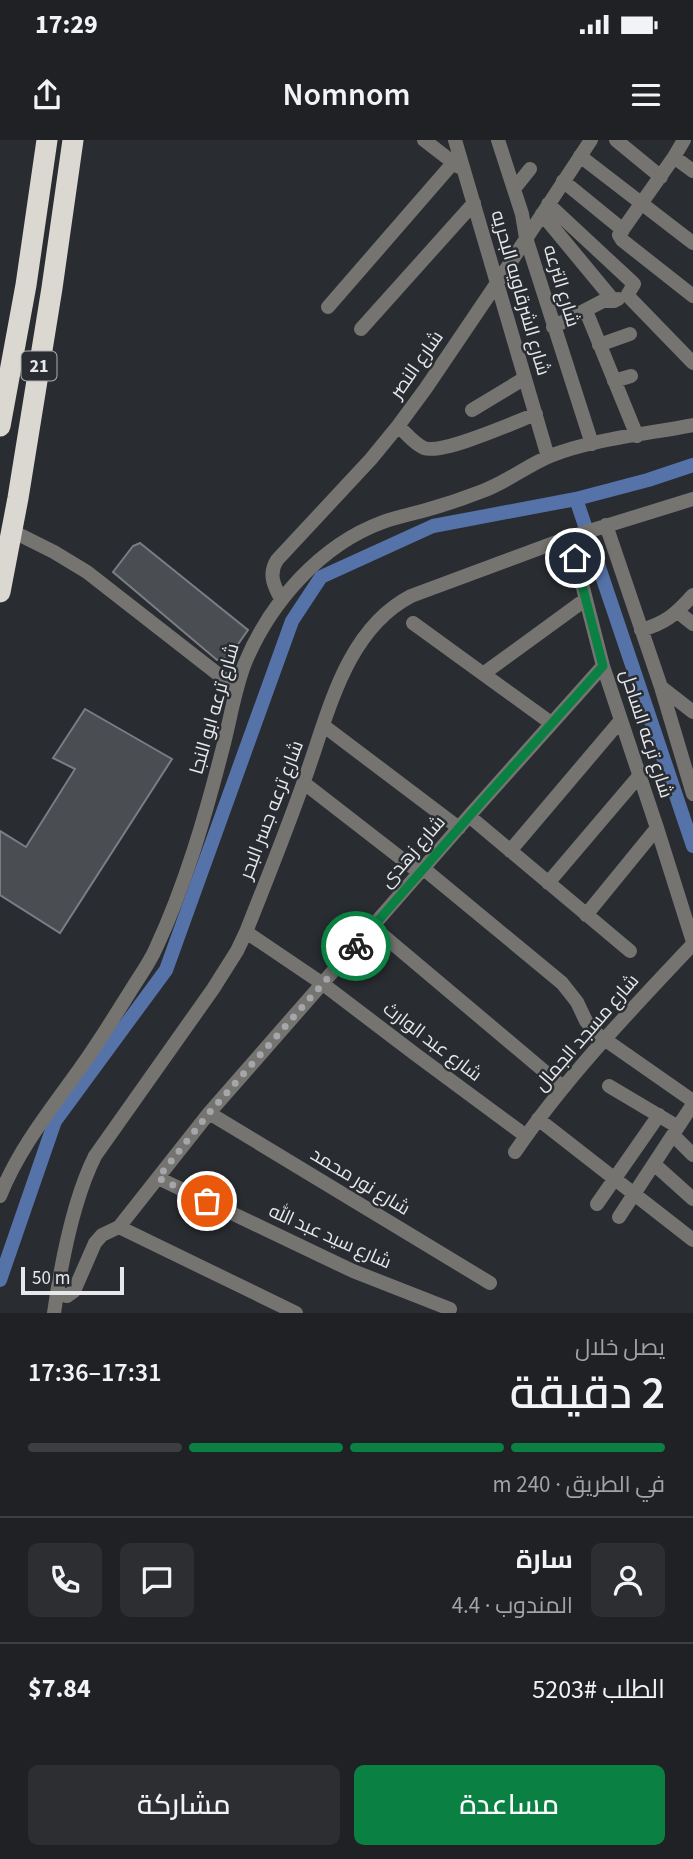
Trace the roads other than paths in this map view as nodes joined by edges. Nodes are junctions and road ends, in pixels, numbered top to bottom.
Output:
1 (47, 140) edge
2 (73, 140) edge
3 (424, 140) edge
4 (455, 140) edge
5 (498, 140) edge
6 (591, 140) edge
7 (616, 140) edge
8 (684, 140) edge
9 (580, 156) junction
10 (674, 157) junction
11 (459, 167) junction
12 (530, 169) dead end
13 (693, 171) edge
14 (661, 177) junction
15 (564, 181) junction
16 (514, 190) junction
17 (474, 203) junction
18 (641, 203) junction
19 (545, 209) junction
20 (623, 230) junction
21 (526, 239) junction
22 (693, 243) edge
23 (606, 257) junction
24 (592, 274) junction
25 (497, 283) junction
26 (628, 294) junction
27 (693, 296) edge
28 (614, 301) junction
29 (328, 307) dead end
30 (586, 312) junction
31 (553, 327) junction
32 (361, 330) dead end
33 (630, 334) dead end
34 (599, 345) junction
35 (693, 363) edge
36 (631, 376) dead end
37 (525, 378) junction
38 (614, 381) junction
39 (471, 410) dead end
40 (536, 414) junction
41 (693, 425) edge
42 (0, 426) edge
43 (398, 426) junction
44 (636, 436) junction
45 (592, 444) junction
46 (548, 457) junction
47 (693, 499) edge
48 (606, 525) junction
49 (12, 531) junction
50 (570, 537) junction
51 (0, 592) edge
52 (693, 595) edge
53 (586, 599) junction
54 (281, 600) junction
55 (678, 612) junction
56 (413, 623) dead end
57 (693, 624) edge
58 (641, 630) junction
59 (603, 666) junction
60 (483, 674) junction
61 (661, 687) junction
62 (237, 689) junction
63 (693, 712) edge
64 (621, 720) junction
65 (551, 723) junction
66 (324, 726) junction
67 (639, 776) junction
68 (304, 783) junction
69 (692, 787) edge
70 (469, 816) junction
71 (459, 828) junction
72 (657, 828) junction
73 (510, 851) junction
74 (422, 871) junction
75 (548, 883) junction
76 (586, 915) junction
77 (373, 927) junction
78 (246, 932) junction
79 (693, 943) edge
80 (630, 951) dead end
81 (323, 984) junction
82 (604, 1039) junction
83 (609, 1086) dead end
84 (563, 1087) junction
85 (693, 1103) edge
86 (209, 1113) junction
87 (659, 1115) junction
88 (538, 1119) junction
89 (675, 1131) junction
90 (526, 1136) junction
91 (515, 1152) dead end
92 (693, 1155) edge
93 (654, 1164) junction
94 (158, 1178) junction
95 (615, 1179) junction
96 (634, 1194) junction
97 (0, 1196) edge
98 (693, 1199) edge
99 (597, 1204) dead end
100 (619, 1217) dead end
101 (119, 1227) junction
102 (693, 1240) edge
103 (491, 1283) dead end
104 (57, 1293) junction
105 (450, 1309) dead end
106 (54, 1313) edge
107 (296, 1313) edge

1 - 42 highway, 21
2 - 49 highway, 21
3 - 11 street
4 - 11 street, شارع الشرقاويه البحريه
5 - 16 street, شارع الترعه
6 - 9 street, شارع النصر
7 - 14 street
8 - 10 street
9 - 15 street, شارع النصر
9 - 18 street
10 - 13 street
10 - 14 street
11 - 17 street, شارع الشرقاويه البحريه
11 - 29 street
12 - 16 street
14 - 18 street
15 - 19 street, شارع النصر
15 - 20 street
16 - 21 street, شارع الترعه
17 - 25 street, شارع الشرقاويه البحريه
17 - 32 street
18 - 20 street
18 - 22 street
19 - 21 street, شارع النصر
19 - 23 street
19 - 24 street
20 - 27 street
21 - 25 street, شارع النصر
21 - 31 street, شارع الترعه
23 - 24 street
23 - 26 street
24 - 28 street
25 - 37 street, شارع الشرقاويه البحريه
25 - 43 street, شارع النصر
26 - 28 street
26 - 35 street
28 - 30 street
30 - 31 street
30 - 34 street
31 - 45 street, شارع الترعه
33 - 34 street
34 - 38 street
36 - 38 street
37 - 39 street
37 - 40 street, شارع الشرقاويه البحريه
38 - 44 street
40 - 43 street
40 - 46 street, شارع الشرقاويه البحريه
41 - 44 street, شارع ترعه ابو النجا
43 - 54 street, شارع النصر
44 - 45 street, شارع ترعه ابو النجا
45 - 46 street, شارع ترعه ابو النجا
46 - 54 street, شارع ترعه ابو النجا
47 - 48 street, شارع ترعه جسر البحر
48 - 50 street, شارع ترعه جسر البحر
48 - 58 street, شارع ترعه الساحل
49 - 51 highway, 21
49 - 62 street
50 - 53 street, شارع ترعه الساحل
50 - 66 street, شارع ترعه جسر البحر
52 - 55 street
53 - 59 street, شارع ترعه الساحل
53 - 60 street
54 - 62 street, شارع ترعه ابو النجا
55 - 57 street
55 - 58 street
56 - 60 street
58 - 61 street, شارع ترعه الساحل
59 - 64 street, شارع ترعه الساحل
59 - 65 street, شارع زهدى
60 - 65 street
61 - 63 street
61 - 69 street, شارع ترعه الساحل
62 - 97 street, شارع ترعه ابو النجا
64 - 67 street, شارع ترعه الساحل
64 - 73 street
65 - 70 street, شارع زهدى
66 - 68 street, شارع ترعه جسر البحر
66 - 71 street
67 - 72 street, شارع ترعه الساحل
67 - 75 street
68 - 74 street
68 - 78 street, شارع ترعه جسر البحر
70 - 71 street, شارع زهدى
70 - 73 street
71 - 74 street, شارع زهدى
72 - 76 street
72 - 79 street, شارع ترعه الساحل
73 - 75 street
74 - 77 street, شارع زهدى
74 - 82 street
75 - 76 street
76 - 80 street
77 - 81 street, شارع زهدى
77 - 84 street
78 - 81 street, شارع عبد الوارث
78 - 104 street, شارع ترعه جسر البحر
79 - 82 street, شارع مسجد الجمال
81 - 86 street, شارع زهدى
81 - 90 street, شارع عبد الوارث
82 - 84 street, شارع مسجد الجمال
82 - 85 street
83 - 87 street
84 - 88 street, شارع مسجد الجمال
85 - 89 street
86 - 94 street, شارع زهدى
86 - 103 street, شارع نور محمد
87 - 89 street
87 - 95 street
88 - 90 street, شارع مسجد الجمال
88 - 95 street
89 - 92 street
89 - 93 street
90 - 91 street, شارع مسجد الجمال
93 - 96 street
93 - 98 street
94 - 101 street, شارع زهدى
94 - 105 street, شارع سيد عبد الله
95 - 96 street
95 - 99 street
96 - 100 street
96 - 102 street
101 - 104 street, شارع زهدى
101 - 107 street
104 - 106 street, شارع ترعه جسر البحر

